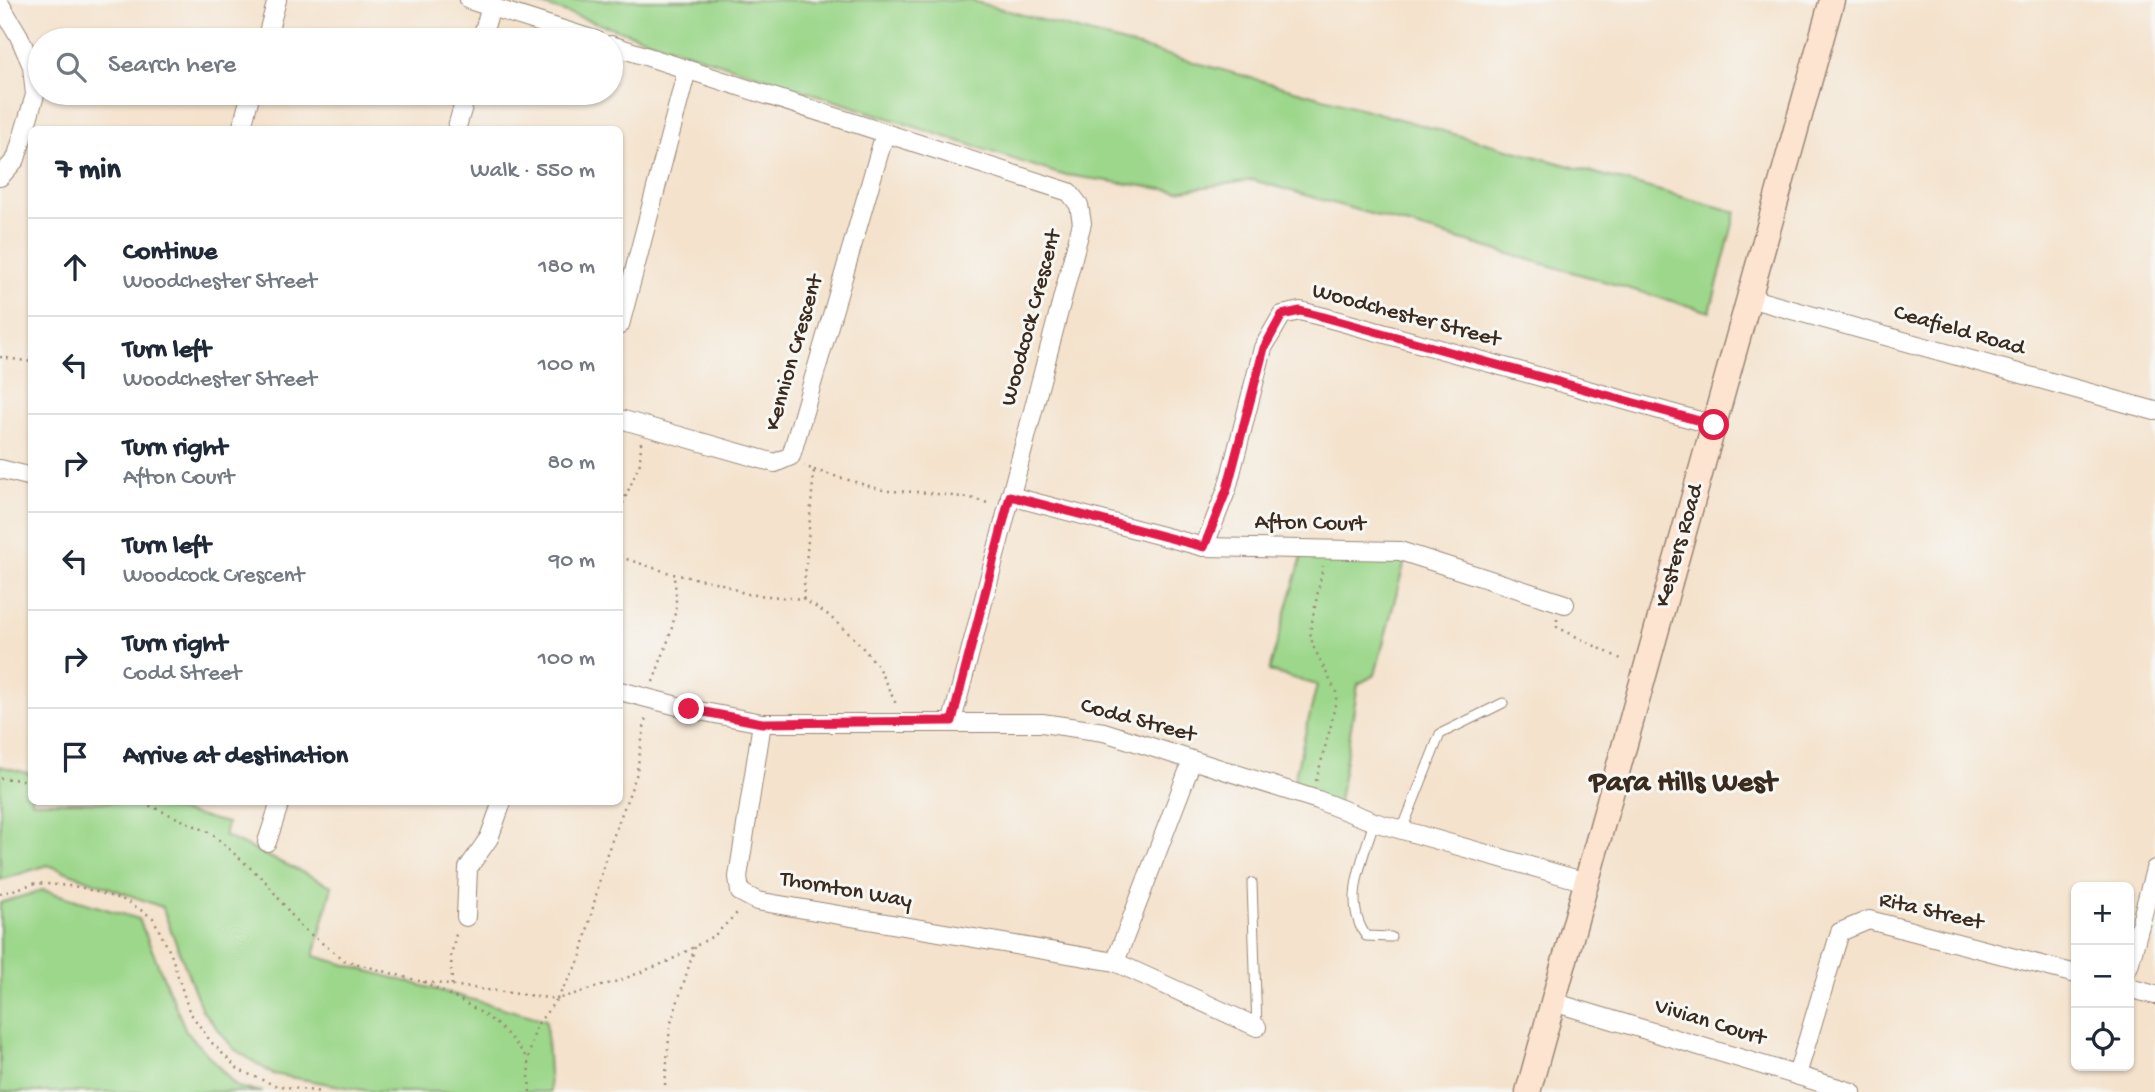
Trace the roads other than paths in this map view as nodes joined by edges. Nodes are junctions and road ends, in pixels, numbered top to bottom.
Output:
1 (277, 0) edge
2 (469, 0) edge
3 (1832, 0) edge
4 (0, 4) edge
5 (491, 7) junction
6 (269, 28) edge
7 (485, 28) edge
8 (557, 28) edge
9 (623, 49) edge
10 (28, 57) edge
11 (687, 70) junction
12 (32, 105) edge
13 (248, 105) edge
14 (463, 105) edge
15 (242, 126) edge
16 (457, 126) edge
17 (885, 133) junction
18 (0, 177) edge
19 (1749, 298) junction
20 (623, 314) edge
21 (2155, 411) edge
22 (623, 420) edge
23 (1714, 425) junction
24 (0, 469) edge
25 (28, 476) edge
26 (1002, 500) junction
27 (1204, 547) junction
28 (1560, 602) road end
29 (623, 692) edge
30 (1503, 703) dead end
31 (952, 721) junction
32 (762, 723) junction
33 (1192, 761) junction
34 (279, 805) edge
35 (501, 805) edge
36 (1374, 822) junction
37 (1402, 830) junction
38 (267, 842) dead end
39 (2155, 869) edge
40 (1587, 882) junction
41 (1252, 883) dead end
42 (463, 919) road end
43 (1391, 937) dead end
44 (2134, 947) edge
45 (1115, 962) junction
46 (2071, 973) edge
47 (2134, 989) edge
48 (2155, 995) edge
49 (1553, 1002) junction
50 (1257, 1027) joint
51 (1797, 1075) junction
52 (1528, 1092) edge
53 (1852, 1092) edge

1 - 6 street
2 - 5 street
3 - 19 main road, Kesters Road
4 - 10 street
5 - 7 street
5 - 8 street
9 - 11 street, Woodcock Crescent
11 - 17 street, Woodcock Crescent
11 - 20 street
12 - 18 street
13 - 15 street
14 - 16 street
17 - 22 street, Kennion Crescent
17 - 26 street, Woodcock Crescent
19 - 21 street, Ceafield Road
19 - 23 main road, Kesters Road
23 - 27 street, Woodchester Street
23 - 40 main road, Kesters Road
24 - 25 street
26 - 27 street, Afton Court
26 - 31 street, Woodcock Crescent
27 - 28 street, Afton Court
29 - 32 street, Codd Street
30 - 37 lane
31 - 32 street, Codd Street
31 - 33 street, Codd Street
32 - 45 street, Thornton Way
33 - 36 street, Codd Street
33 - 45 street
34 - 38 street
35 - 42 street
36 - 37 street, Codd Street
36 - 43 lane
37 - 40 street, Codd Street
39 - 44 street
40 - 49 main road, Kesters Road
41 - 50 lane
45 - 50 street, Thornton Way
46 - 51 street, Rita Street
47 - 48 street
49 - 51 street, Vivian Court
49 - 52 main road, Kesters Road
51 - 53 street, Vivian Court

